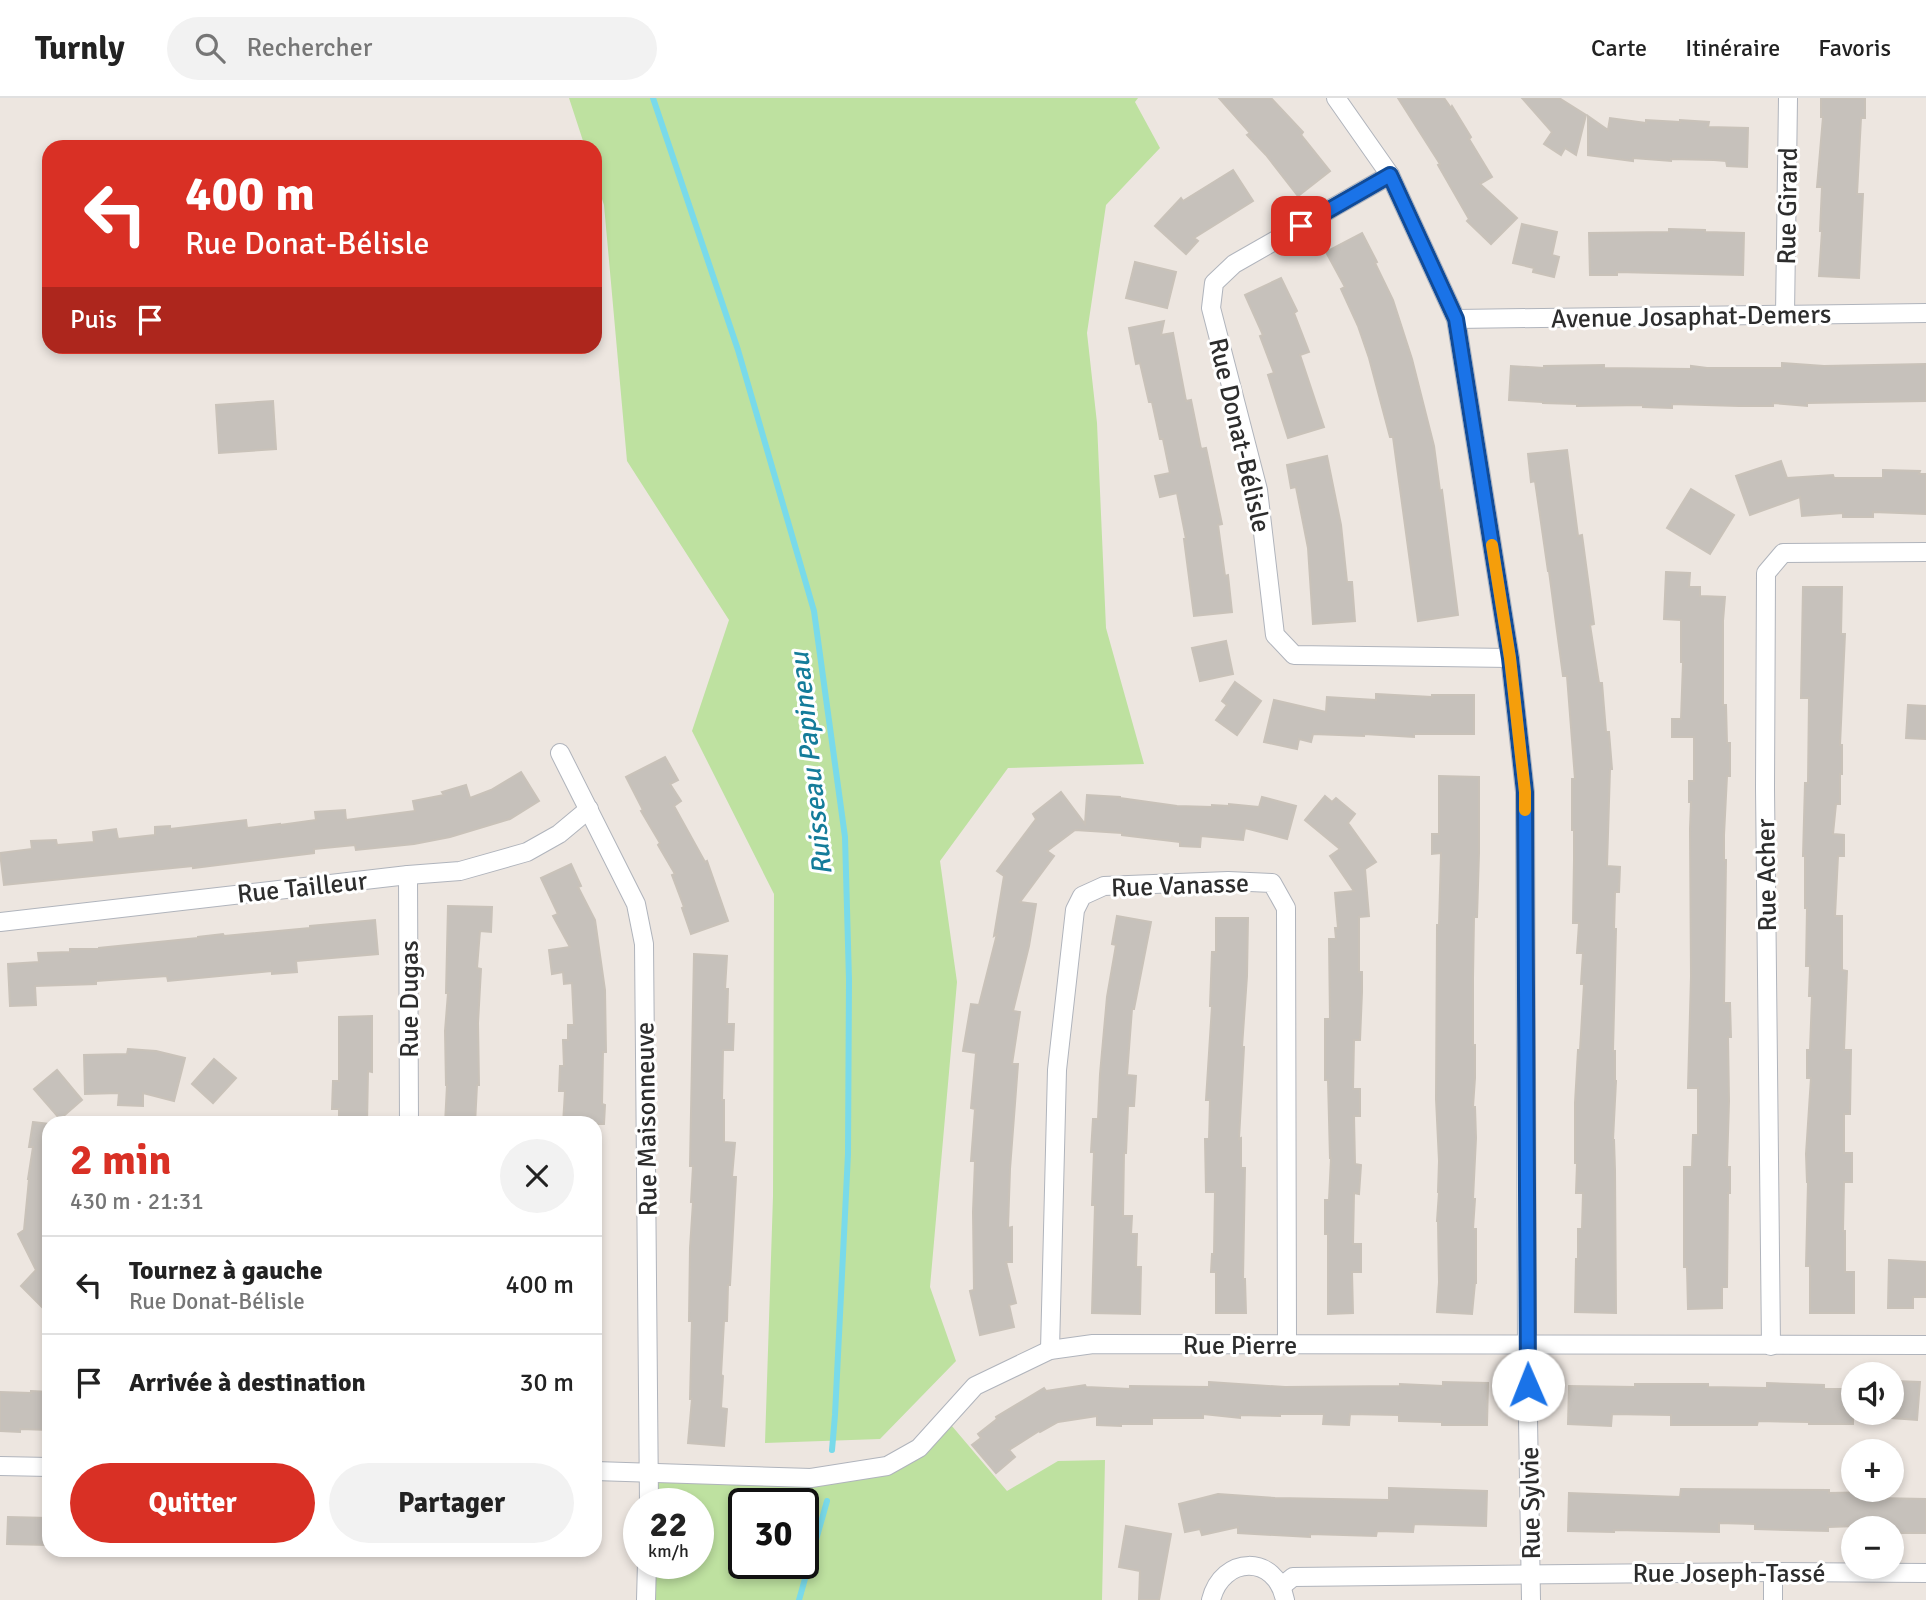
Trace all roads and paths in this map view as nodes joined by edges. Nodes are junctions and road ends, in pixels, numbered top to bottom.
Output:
1 (1336, 98) edge
2 (1788, 98) edge
3 (1390, 175) junction
4 (1926, 313) edge
5 (1785, 315) junction
6 (1456, 319) junction
7 (1926, 552) edge
8 (1510, 658) junction
9 (560, 753) dead end
10 (589, 809) junction
11 (408, 875) junction
12 (0, 922) edge
13 (409, 1116) edge
14 (1287, 1345) junction
15 (1926, 1345) edge
16 (1527, 1346) junction
17 (1772, 1346) junction
18 (1050, 1350) junction
19 (0, 1466) edge
20 (42, 1467) edge
21 (602, 1471) edge
22 (649, 1472) junction
23 (649, 1488) edge
24 (1773, 1572) junction
25 (1926, 1573) edge
26 (1531, 1574) junction
27 (647, 1579) edge
28 (1283, 1593) edge
29 (646, 1600) edge
30 (1211, 1600) edge
31 (1531, 1600) edge
32 (1773, 1600) edge

1 - 3 street, Rue Sylvie
2 - 5 street, Rue Girard
3 - 6 street, Rue Sylvie
3 - 8 street, Rue Donat-Bélisle
4 - 5 street, Avenue Josaphat-Demers
5 - 6 street, Avenue Josaphat-Demers
6 - 8 street, Rue Sylvie
7 - 17 street, Rue Acher
8 - 16 street, Rue Sylvie
9 - 10 street, Rue Maisonneuve
10 - 11 street, Rue Tailleur
10 - 22 street, Rue Maisonneuve
11 - 12 street, Rue Tailleur
11 - 13 street, Rue Dugas
14 - 16 street, Rue Pierre
14 - 18 street, Rue Pierre
14 - 18 street, Rue Vanasse
15 - 17 street, Rue Pierre
16 - 17 street, Rue Pierre
16 - 26 street, Rue Sylvie
18 - 22 street, Rue Pierre
19 - 20 street
21 - 22 street, Rue Pierre
22 - 23 street, Rue Maisonneuve
24 - 25 street, Rue Joseph-Tassé
24 - 26 street, Rue Joseph-Tassé
24 - 32 street
26 - 28 street, Rue Joseph-Tassé
26 - 31 street, Rue Sylvie
27 - 29 street
28 - 30 street

